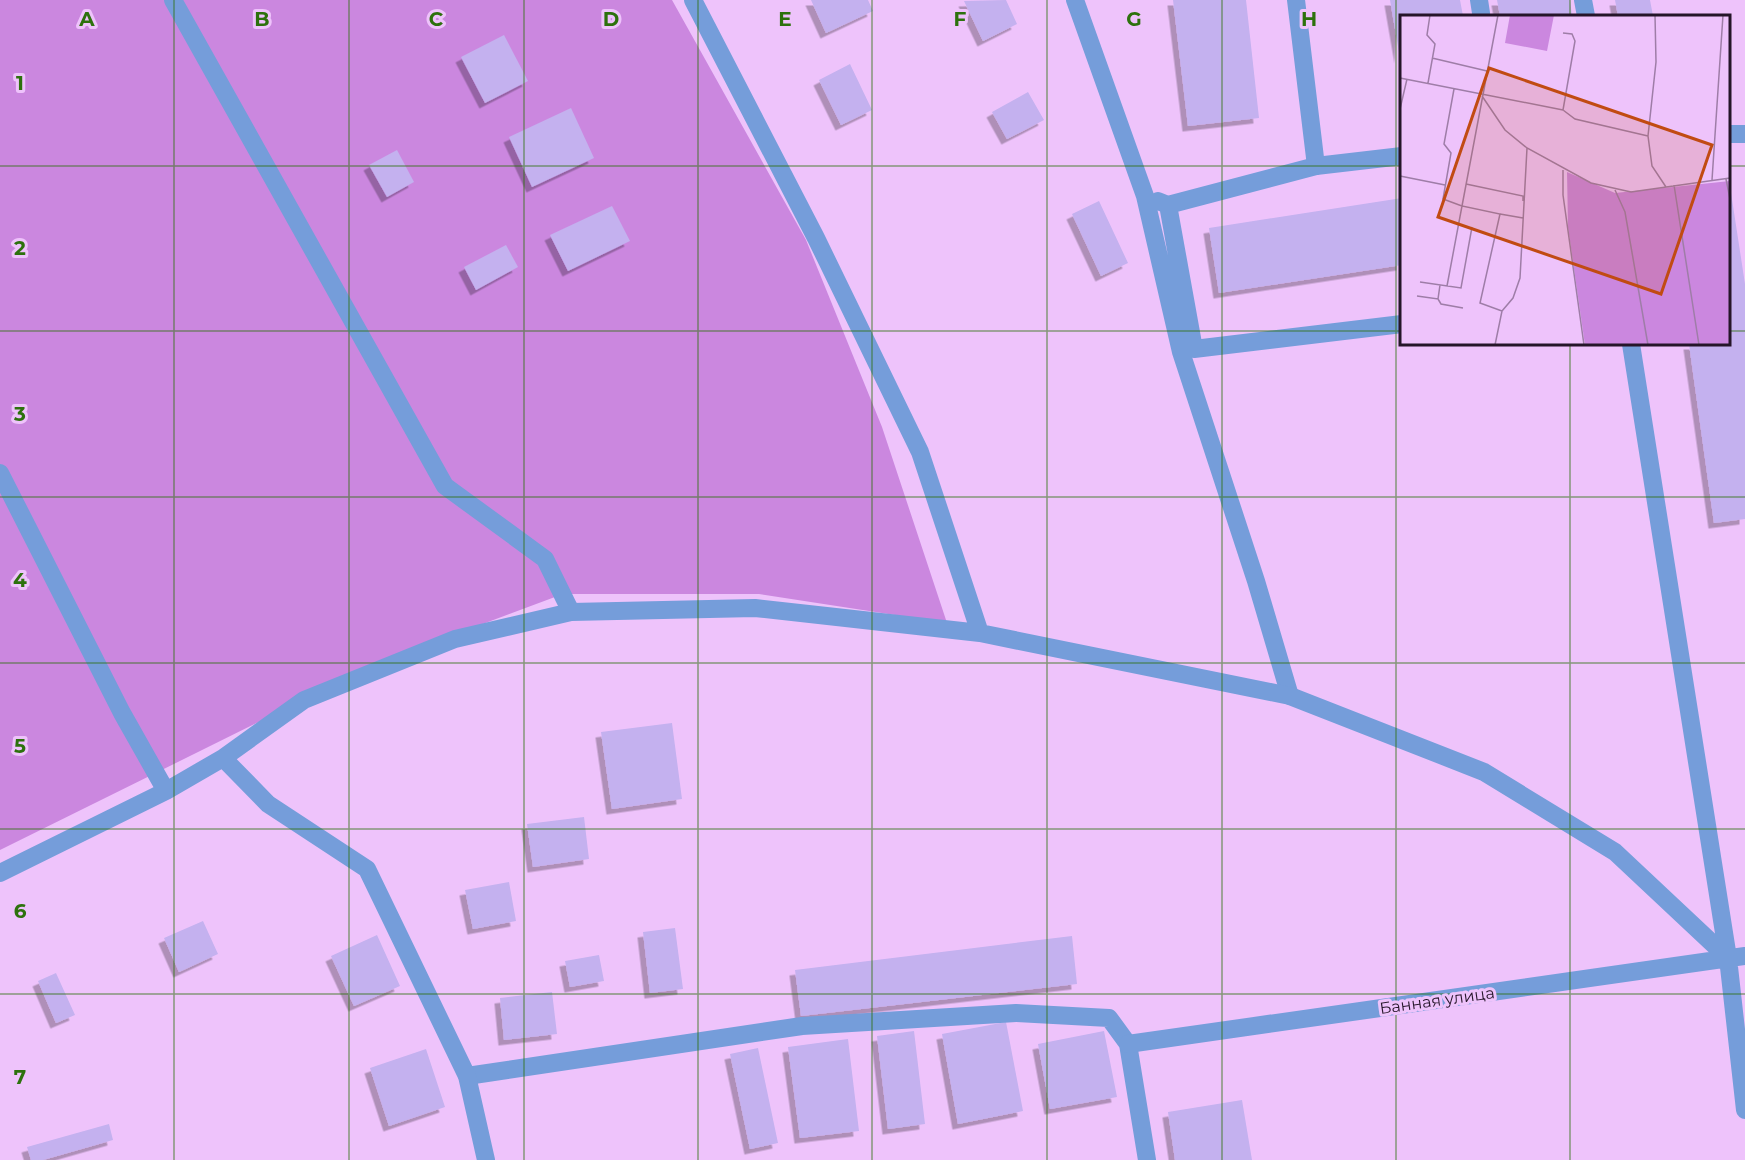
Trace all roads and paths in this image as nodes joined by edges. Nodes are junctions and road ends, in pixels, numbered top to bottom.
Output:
1 (172, 0) edge
2 (693, 0) edge
3 (1075, 0) edge
4 (1296, 0) edge
5 (1583, 0) edge
6 (1586, 15) edge
7 (1400, 156) edge
8 (1316, 166) junction
9 (1145, 196) junction
10 (1168, 205) junction
11 (1400, 324) edge
12 (1630, 345) edge
13 (1188, 350) junction
14 (0, 473) edge
15 (571, 612) junction
16 (980, 633) junction
17 (1290, 696) junction
18 (222, 758) junction
19 (166, 791) junction
20 (0, 873) edge
21 (1736, 957) edge
22 (1128, 1044) junction
23 (467, 1076) junction
24 (1745, 1110) edge
25 (486, 1160) edge
26 (1147, 1160) edge

1 - 15 street
2 - 16 street
3 - 9 street
4 - 8 street
5 - 6 street
7 - 8 street
8 - 10 street
9 - 10 street
9 - 13 street
10 - 13 street
11 - 13 street
12 - 21 street
13 - 17 street
14 - 19 street
15 - 16 street
15 - 18 street
16 - 17 street
17 - 21 street
18 - 19 street
18 - 23 street
19 - 20 street
21 - 22 street, Банная улица
21 - 24 street
22 - 23 street
22 - 26 street
23 - 25 street

